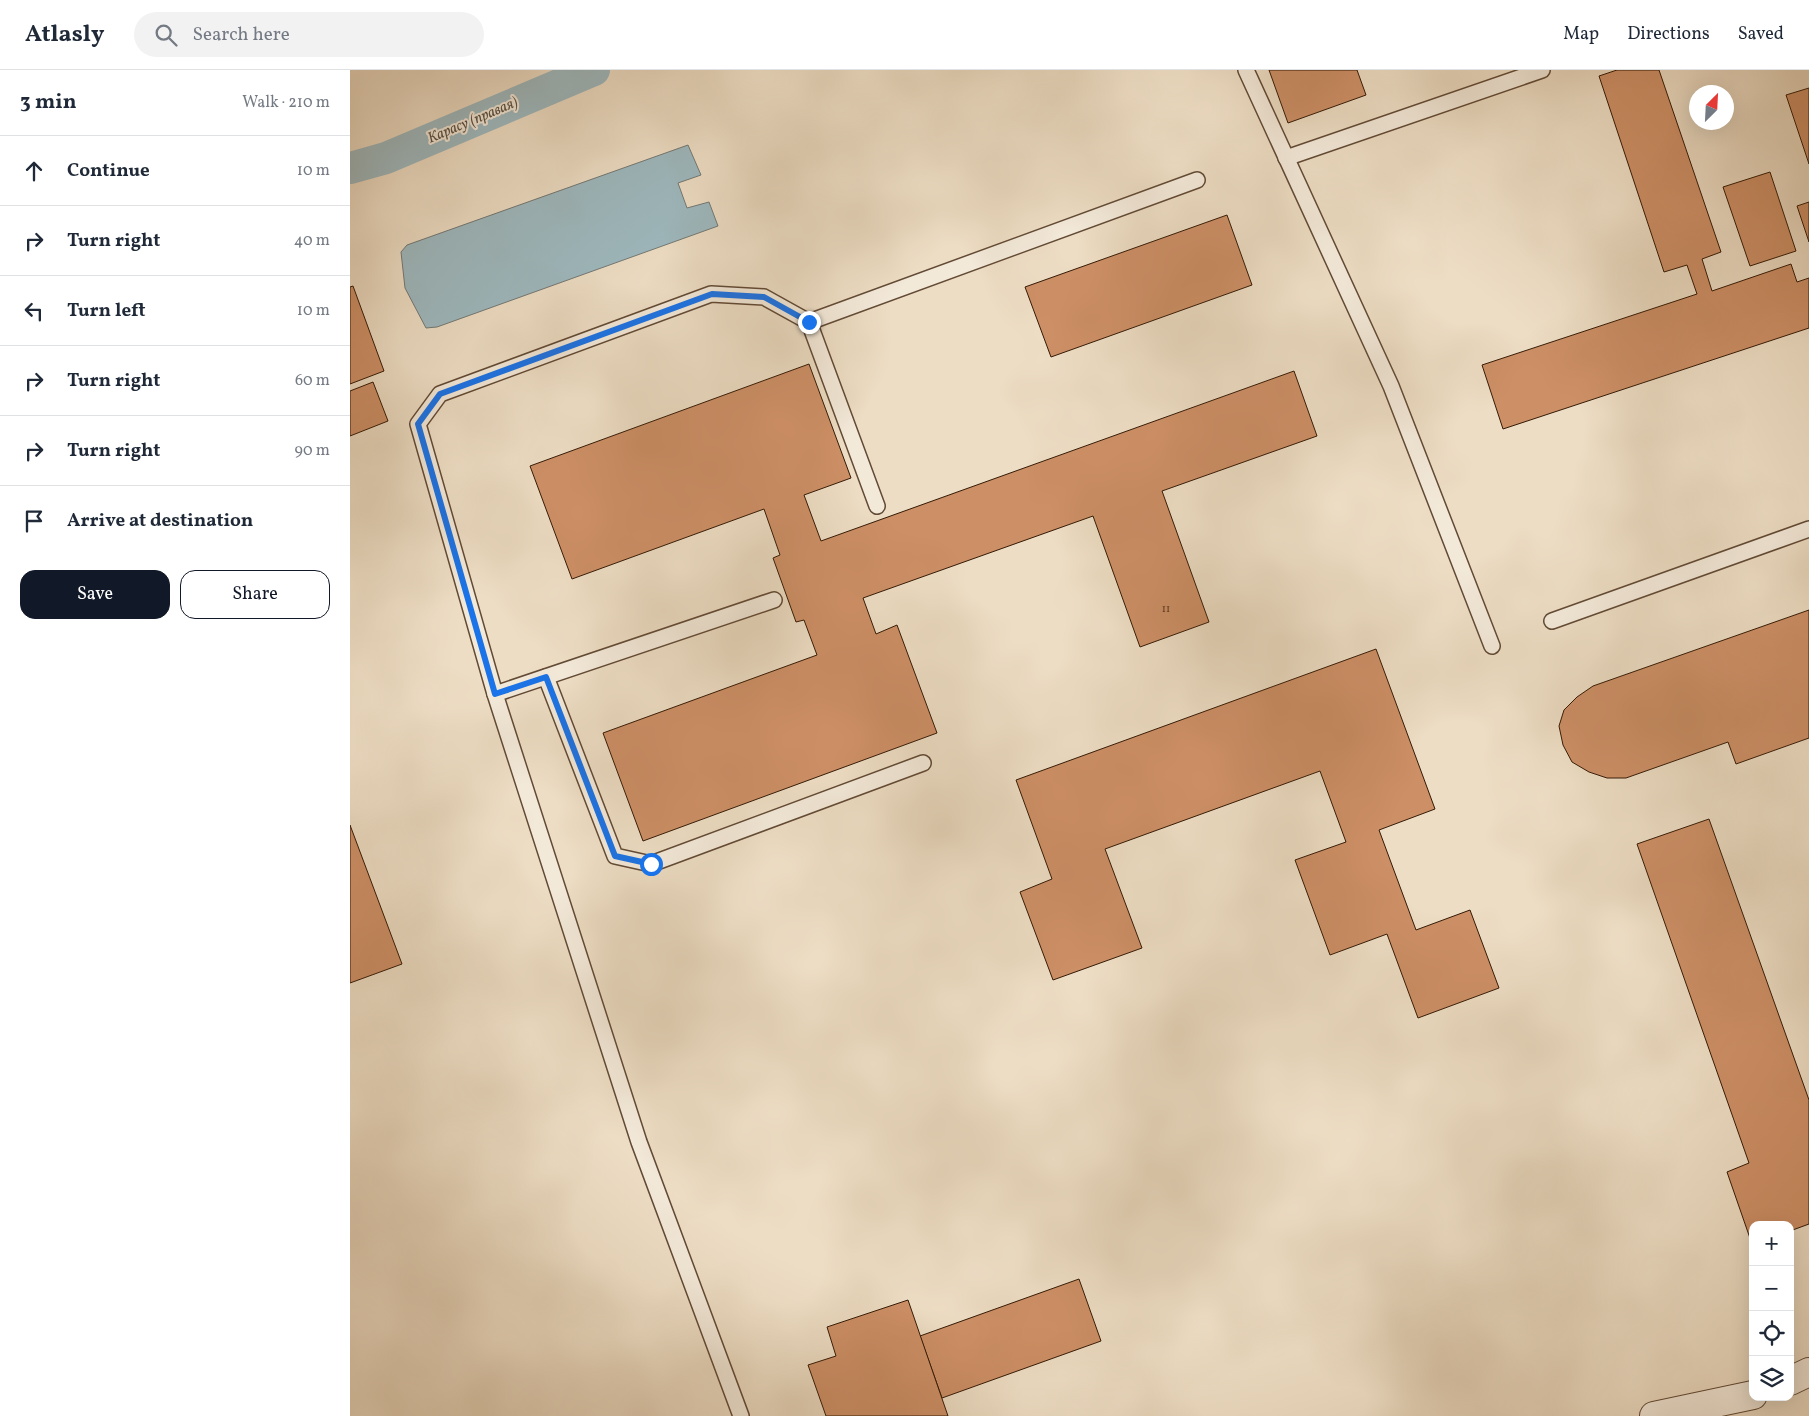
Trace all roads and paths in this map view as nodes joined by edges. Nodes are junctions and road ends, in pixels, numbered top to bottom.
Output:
1 (1246, 70) edge
2 (1542, 70) edge
3 (1286, 158) junction
4 (1197, 180) dead end
5 (809, 322) junction
6 (877, 506) dead end
7 (1809, 529) edge
8 (774, 600) dead end
9 (1552, 621) dead end
10 (1492, 646) dead end
11 (546, 677) junction
12 (495, 694) junction
13 (923, 763) dead end
14 (1809, 1372) edge
15 (1794, 1379) edge
16 (1749, 1396) edge
17 (740, 1416) edge
18 (1654, 1416) edge

1 - 3 lane
2 - 3 lane
3 - 10 lane
4 - 5 lane
5 - 6 lane
5 - 12 lane
7 - 9 lane
8 - 11 lane
11 - 12 lane
11 - 13 lane
12 - 17 lane
14 - 15 street
16 - 18 street

